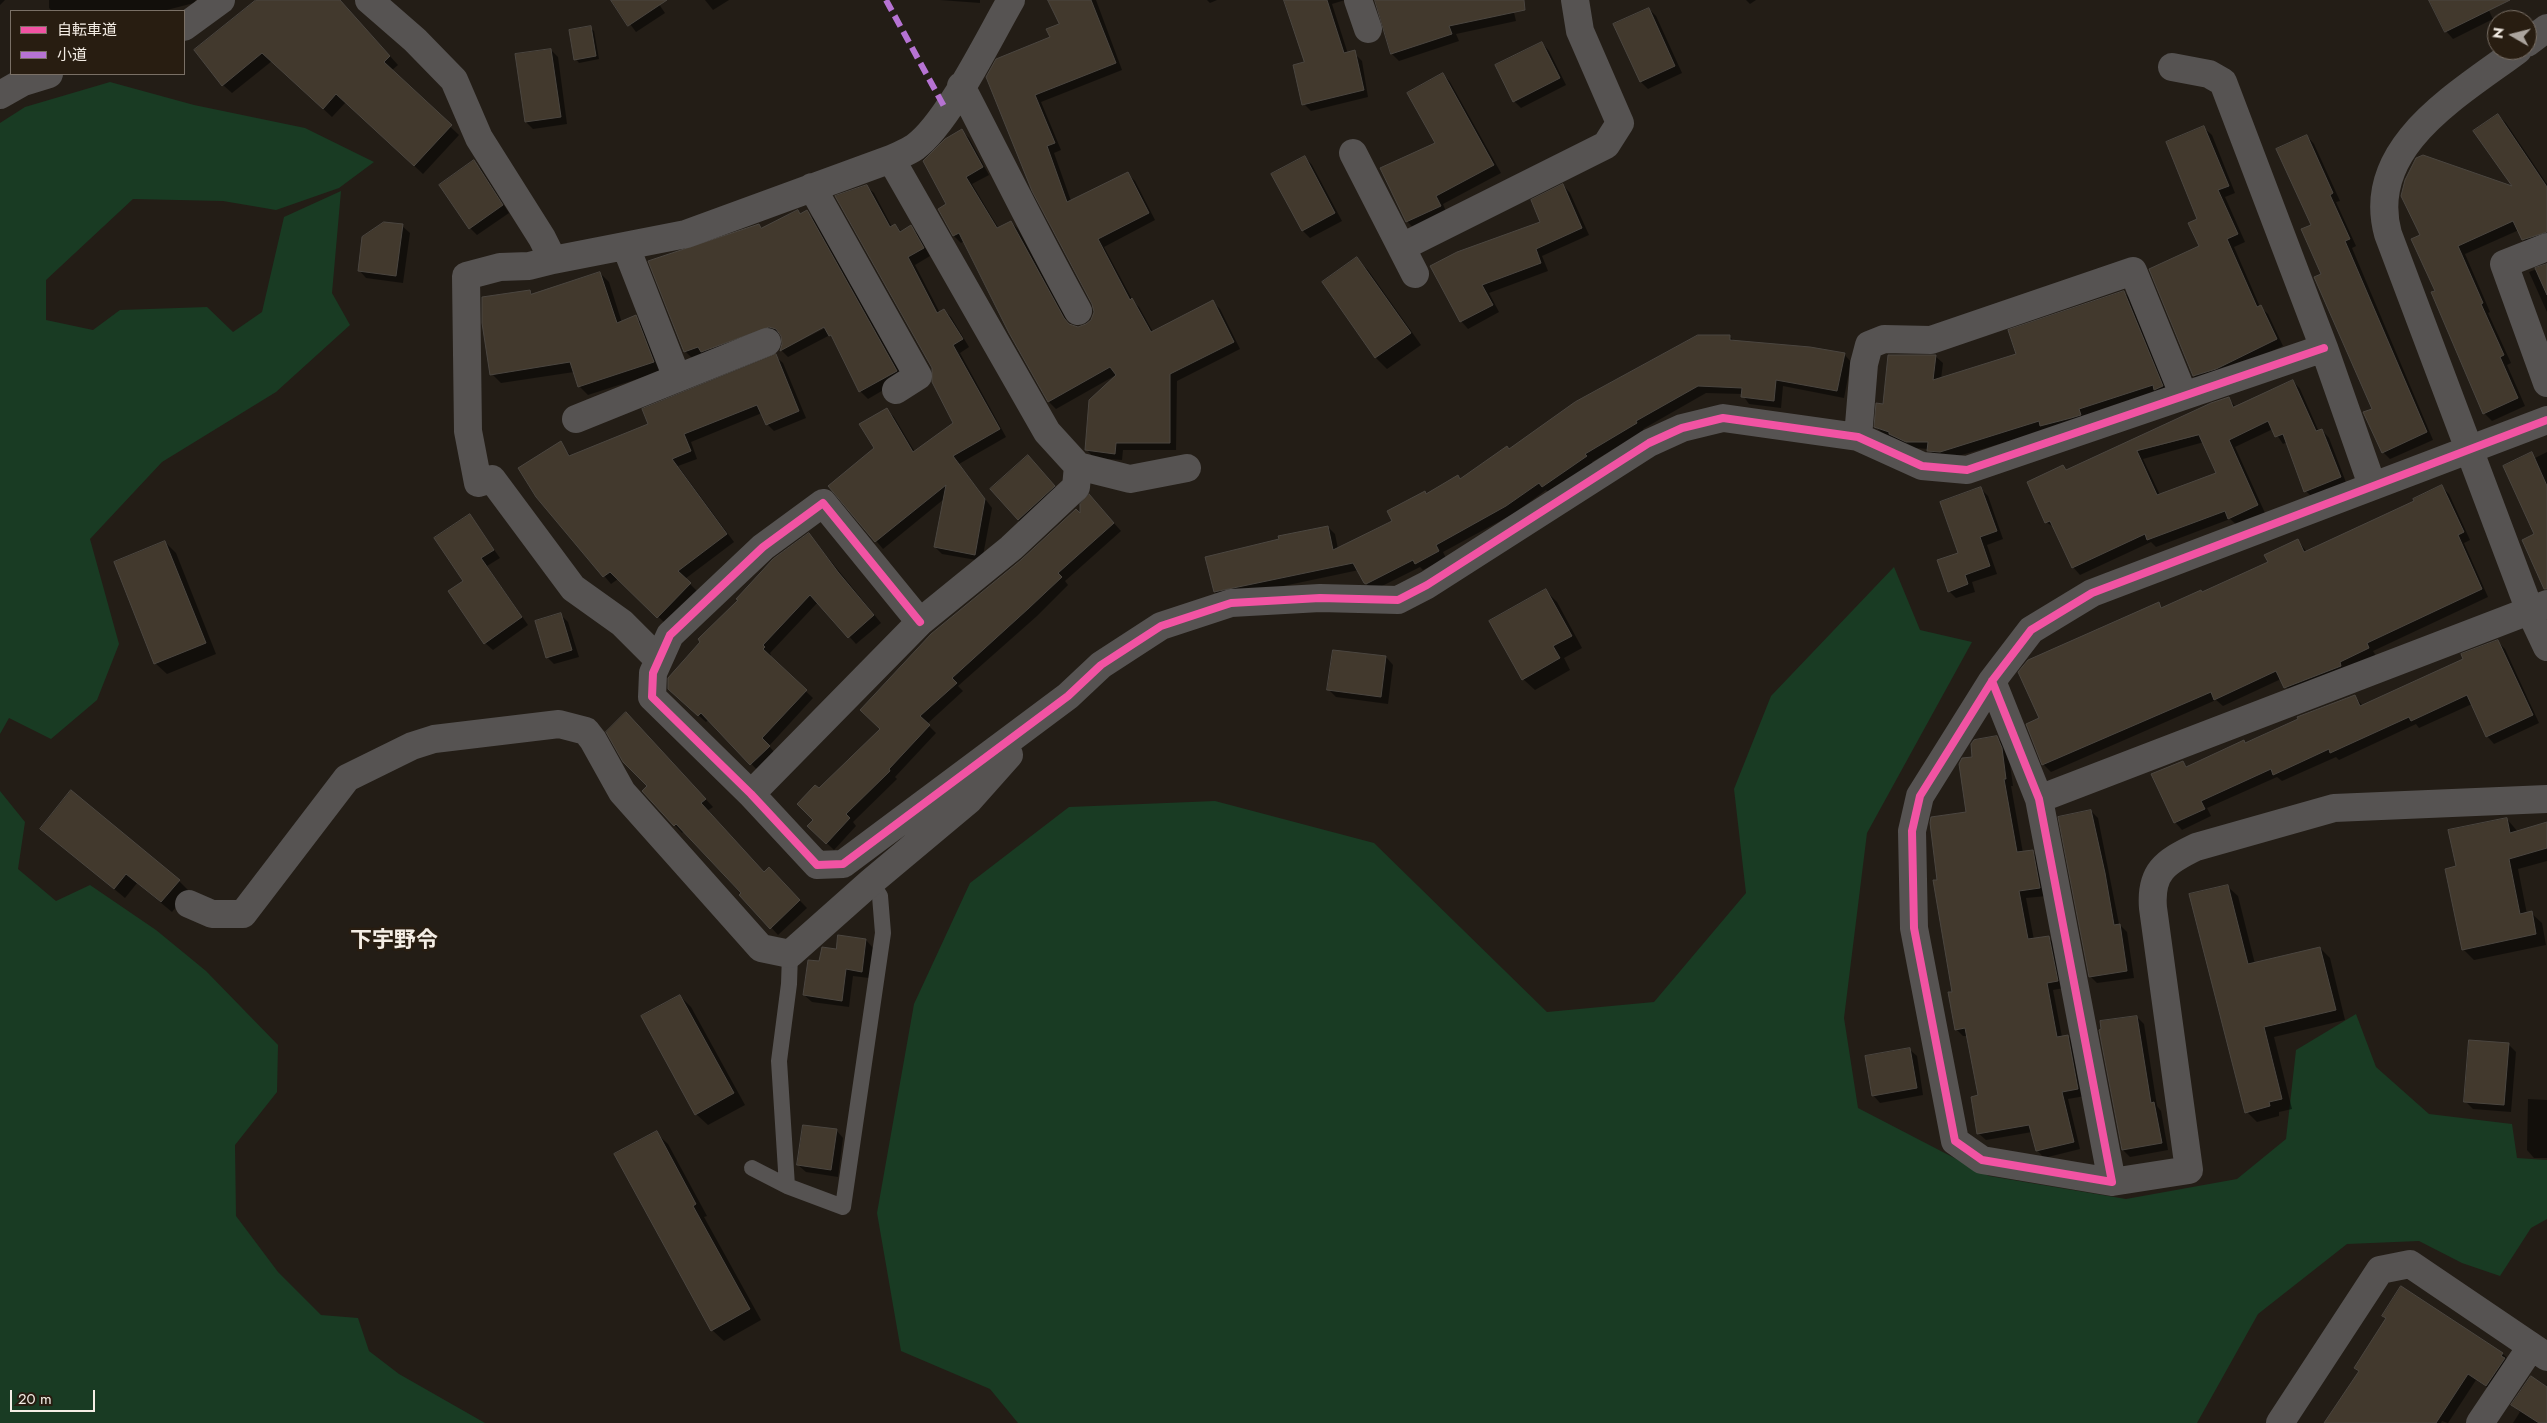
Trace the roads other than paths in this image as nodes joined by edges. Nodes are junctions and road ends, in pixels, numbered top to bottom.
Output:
1 (221, 0) edge
2 (369, 0) edge
3 (1011, 0) edge
4 (1358, 0) edge
5 (1575, 0) edge
6 (185, 26) edge
7 (1368, 29) dead end
8 (2505, 60) edge
9 (2172, 67) dead end
10 (46, 75) edge
11 (961, 86) junction
12 (0, 95) edge
13 (1354, 154) dead end
14 (892, 159) junction
15 (812, 187) junction
16 (626, 247) junction
17 (1402, 247) junction
18 (2547, 247) edge
19 (554, 260) junction
20 (1416, 274) dead end
21 (1078, 311) dead end
22 (767, 342) dead end
23 (2324, 348) junction
24 (677, 378) junction
25 (2547, 383) edge
26 (896, 390) dead end
27 (2183, 394) junction
28 (576, 419) dead end
29 (2547, 420) edge
30 (1858, 437) junction
31 (2471, 450) junction
32 (1078, 466) junction
33 (1187, 468) dead end
34 (2372, 485) junction
35 (2539, 607) edge
36 (920, 622) junction
37 (2547, 647) edge
38 (658, 659) junction
39 (1992, 681) junction
40 (1068, 696) junction
41 (751, 794) junction
42 (2040, 799) junction
43 (2547, 799) edge
44 (871, 882) junction
45 (189, 904) dead end
46 (790, 954) junction
47 (752, 1168) dead end
48 (2112, 1182) junction
49 (787, 1186) junction
50 (2539, 1352) edge
51 (2280, 1423) edge
52 (2480, 1423) edge

1 - 6 street
2 - 19 street
3 - 11 street
4 - 7 street
5 - 17 street
8 - 31 street
9 - 23 street
10 - 12 street
11 - 14 street
11 - 21 street
13 - 17 street
14 - 15 street
14 - 32 street
15 - 16 street
15 - 26 street
16 - 19 street
16 - 24 street
17 - 20 street
18 - 25 street
19 - 38 street
22 - 24 street
23 - 27 street
23 - 34 street
24 - 28 street
27 - 30 street
27 - 30 street
29 - 31 street
30 - 40 street
31 - 34 street
31 - 35 street
32 - 33 street
32 - 36 street
34 - 39 street
35 - 37 street
35 - 42 street
36 - 38 street
36 - 41 street
38 - 41 street
39 - 42 street
39 - 48 street
40 - 41 street
40 - 44 street
42 - 48 street
43 - 48 street
44 - 46 street
44 - 49 lane
45 - 46 street
46 - 49 lane
47 - 49 lane
50 - 51 street
50 - 52 street

